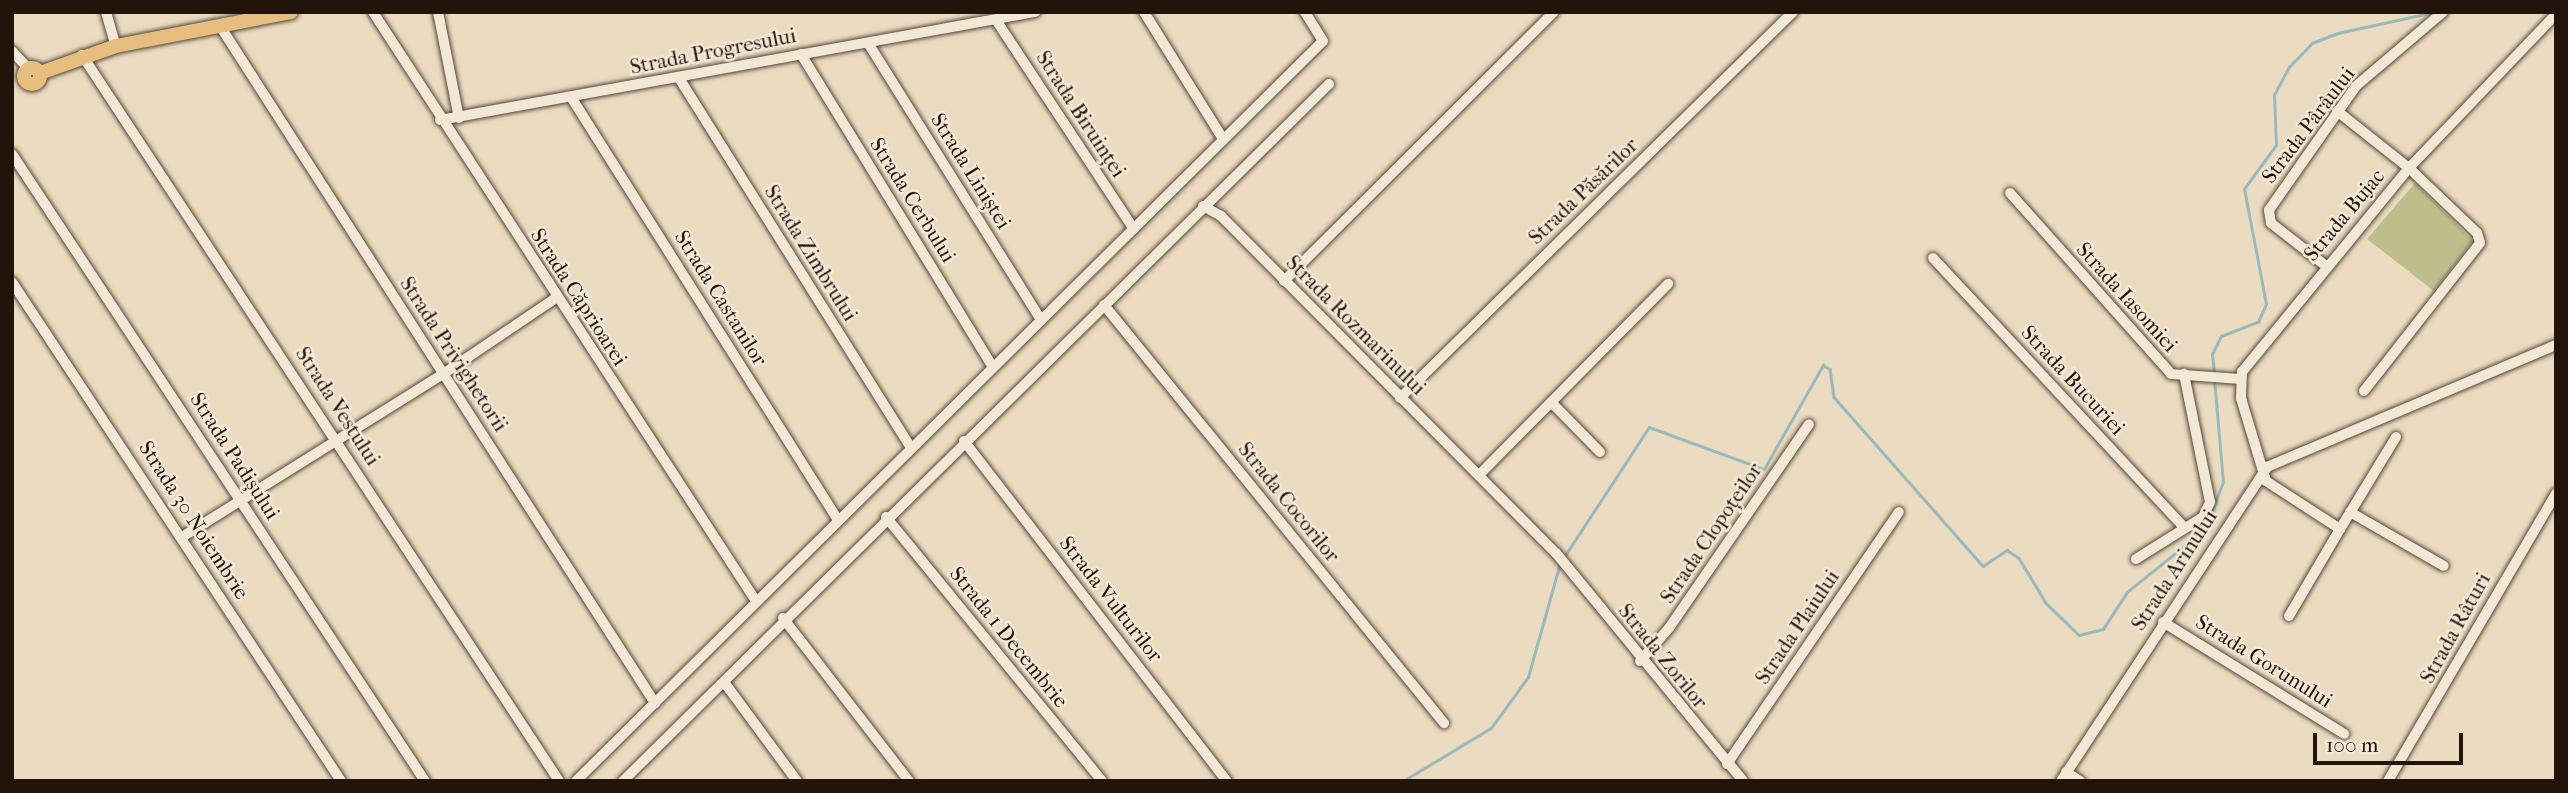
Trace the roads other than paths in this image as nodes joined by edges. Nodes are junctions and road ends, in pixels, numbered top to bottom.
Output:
1 (106, 12) edge
2 (291, 12) edge
3 (373, 12) edge
4 (438, 12) edge
5 (1035, 12) edge
6 (1144, 12) edge
7 (1305, 12) edge
8 (1554, 12) edge
9 (1793, 12) edge
10 (2443, 12) edge
11 (2556, 14) edge
12 (235, 18) edge
13 (996, 20) junction
14 (220, 26) junction
15 (868, 43) junction
16 (116, 46) junction
17 (12, 51) edge
18 (801, 54) junction
19 (82, 55) junction
20 (26, 77) edge
21 (679, 78) junction
22 (1329, 83) dead end
23 (571, 97) junction
24 (2337, 111) junction
25 (459, 118) junction
26 (440, 120) junction
27 (1223, 139) junction
28 (12, 154) edge
29 (2409, 168) junction
30 (2010, 193) dead end
31 (1203, 206) junction
32 (1134, 229) junction
33 (1933, 258) dead end
34 (2326, 266) junction
35 (1284, 281) junction
36 (12, 282) edge
37 (1668, 284) dead end
38 (557, 298) junction
39 (1104, 306) junction
40 (1041, 320) junction
41 (2556, 345) edge
42 (993, 367) junction
43 (443, 374) junction
44 (2184, 374) junction
45 (2239, 379) junction
46 (2364, 391) dead end
47 (1400, 398) junction
48 (1552, 402) junction
49 (1809, 424) dead end
50 (2396, 437) dead end
51 (338, 440) junction
52 (964, 441) junction
53 (911, 448) junction
54 (1600, 452) dead end
55 (2262, 473) junction
56 (1479, 475) junction
57 (2556, 493) edge
58 (242, 500) junction
59 (1899, 512) dead end
60 (2350, 512) junction
61 (886, 517) junction
62 (838, 520) junction
63 (2184, 527) junction
64 (2340, 529) junction
65 (182, 537) junction
66 (1556, 553) joint
67 (2136, 559) dead end
68 (2444, 566) dead end
69 (756, 601) junction
70 (2289, 616) dead end
71 (783, 618) junction
72 (2163, 622) junction
73 (1640, 661) junction
74 (724, 682) junction
75 (655, 703) junction
76 (1444, 723) dead end
77 (2344, 734) dead end
78 (1727, 764) junction
79 (2064, 776) edge
80 (341, 781) edge
81 (425, 781) edge
82 (559, 781) edge
83 (576, 781) edge
84 (622, 781) edge
85 (797, 781) edge
86 (909, 781) edge
87 (1102, 781) edge
88 (1227, 781) edge
89 (1743, 781) edge
90 (2080, 781) edge
91 (2388, 781) edge

1 - 16 street
2 - 12 main road
3 - 26 street, Strada Căprioarei
4 - 25 street
5 - 13 street, Strada Progresului
6 - 27 street
7 - 27 street
8 - 35 street
9 - 47 street, Strada Păsărilor
10 - 24 street, Strada Pârâului
11 - 29 street, Strada Bujac
12 - 14 main road
13 - 15 street, Strada Progresului
13 - 32 street, Strada Biruinței
14 - 16 main road
14 - 43 street, Strada Privighetorii
15 - 18 street, Strada Progresului
15 - 40 street, Strada Liniștei
16 - 19 main road
17 - 20 street
18 - 21 street, Strada Progresului
18 - 42 street, Strada Cerbului
19 - 20 main road
19 - 51 street, Strada Vestului
21 - 23 street, Strada Progresului
21 - 53 street, Strada Zimbrului
22 - 31 street
23 - 25 street, Strada Progresului
23 - 62 street, Strada Castanilor
24 - 29 street
24 - 34 street, Strada Pârâului
25 - 26 street, Strada Progresului
26 - 38 street, Strada Căprioarei
27 - 32 street
28 - 58 street, Strada Padișului
29 - 34 street, Strada Bujac
29 - 46 street
30 - 44 street, Strada Iasomiei
31 - 35 street, Strada Rozmarinului
31 - 39 street
32 - 40 street
33 - 63 street, Strada Bucuriei
34 - 45 street, Strada Bujac
35 - 47 street, Strada Rozmarinului
36 - 65 street, Strada 30 Noiembrie
37 - 48 street
38 - 43 street
38 - 69 street, Strada Căprioarei
39 - 52 street
39 - 76 street, Strada Cocorilor
40 - 42 street
41 - 55 street
42 - 53 street
43 - 51 street
43 - 75 street, Strada Privighetorii
44 - 45 street, Strada Iasomiei
44 - 63 street
45 - 55 street
47 - 56 street, Strada Rozmarinului
48 - 54 street
48 - 56 street
49 - 73 street, Strada Clopoțeilor
50 - 60 street
51 - 58 street
51 - 82 street, Strada Vestului
52 - 61 street
52 - 88 street, Strada Vulturilor
53 - 62 street
55 - 64 street
55 - 72 street, Strada Arinului
56 - 66 street, Strada Rozmarinului
57 - 91 street, Strada Râturi
58 - 65 street
58 - 81 street, Strada Padișului
59 - 78 street, Strada Plaiului
60 - 64 street
60 - 68 street
61 - 71 street
61 - 87 street, Strada 1 Decembrie
62 - 69 street
63 - 67 street
64 - 70 street
65 - 80 street, Strada 30 Noiembrie
66 - 73 street, Strada Zorilor
69 - 75 street
71 - 74 street
71 - 86 street
72 - 77 street, Strada Gorunului
72 - 79 street, Strada Arinului
73 - 78 street, Strada Zorilor
74 - 84 street
74 - 85 street
75 - 83 street
78 - 89 street, Strada Zorilor
79 - 90 street, Strada Arinului

